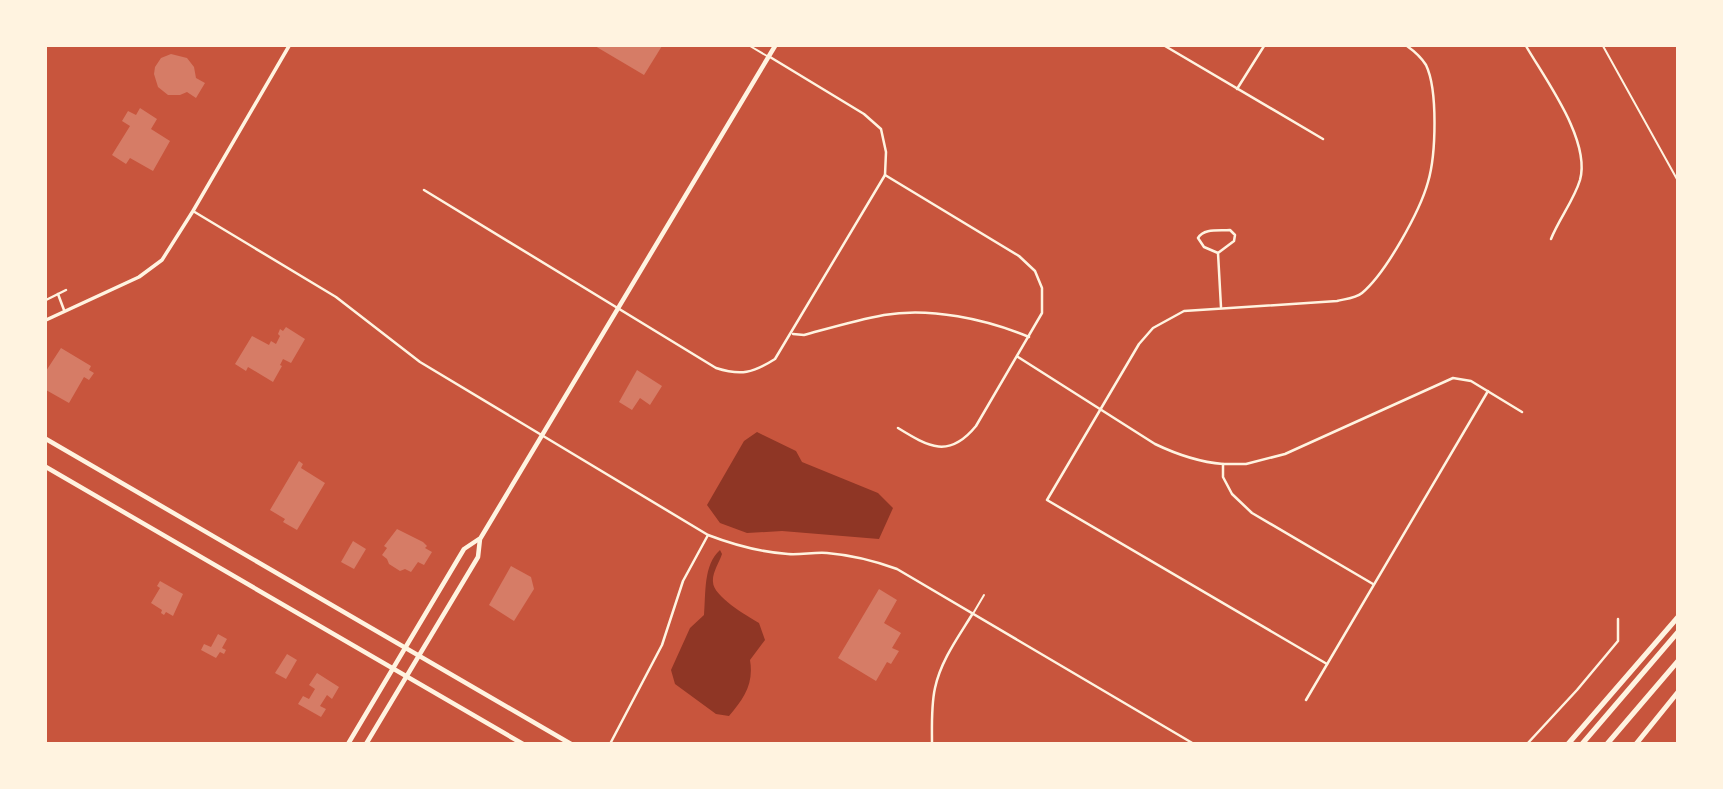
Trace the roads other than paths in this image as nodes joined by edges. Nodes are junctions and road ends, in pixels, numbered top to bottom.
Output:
1 (289, 46) edge
2 (750, 46) edge
3 (775, 46) edge
4 (1166, 46) edge
5 (1264, 46) edge
6 (1407, 46) edge
7 (1525, 46) edge
8 (769, 57) junction
9 (1237, 89) junction
10 (1323, 139) dead end
11 (885, 175) junction
12 (424, 190) dead end
13 (193, 211) junction
14 (1551, 239) dead end
15 (1218, 253) junction
16 (66, 290) dead end
17 (58, 294) junction
18 (46, 300) edge
19 (619, 307) junction
20 (1221, 307) junction
21 (65, 311) junction
22 (46, 320) edge
23 (792, 334) junction
24 (1029, 337) junction
25 (1017, 357) junction
26 (1488, 391) junction
27 (1101, 408) junction
28 (1522, 412) dead end
29 (898, 428) dead end
30 (542, 436) junction
31 (46, 439) edge
32 (1223, 464) junction
33 (46, 467) edge
34 (708, 535) junction
35 (480, 539) junction
36 (1373, 584) junction
37 (984, 595) dead end
38 (973, 613) junction
39 (1678, 617) edge
40 (1618, 619) dead end
41 (1678, 632) edge
42 (404, 647) junction
43 (418, 656) junction
44 (1678, 661) edge
45 (1327, 664) junction
46 (392, 669) junction
47 (406, 677) junction
48 (1678, 692) edge
49 (1306, 700) dead end
50 (348, 744) edge
51 (366, 744) edge
52 (523, 744) edge
53 (571, 744) edge
54 (610, 744) edge
55 (932, 744) edge
56 (1194, 744) edge
57 (1527, 744) edge
58 (1568, 744) edge
59 (1582, 744) edge
60 (1608, 744) edge
61 (1636, 744) edge

1 - 13 street
2 - 8 lane
3 - 8 main road
4 - 9 street
5 - 9 street
6 - 20 street
7 - 14 street
8 - 11 street
8 - 19 main road
9 - 10 street
11 - 23 street
11 - 24 street
12 - 19 street
13 - 21 street
13 - 30 street
15 - 15 street
15 - 20 street
16 - 17 street
17 - 18 street
17 - 21 street
19 - 23 street
19 - 30 main road
20 - 27 street
21 - 22 street
23 - 24 street
24 - 25 street
25 - 27 street
25 - 29 street
26 - 28 street
26 - 32 street
26 - 36 street
27 - 32 street
27 - 45 street
30 - 34 street
30 - 35 main road
31 - 42 main road
32 - 36 street
33 - 46 main road
34 - 38 street
34 - 54 street
35 - 42 main road
35 - 43 main road
36 - 45 street
37 - 38 lane
38 - 55 street
38 - 56 street
39 - 58 highway
40 - 57 street
41 - 59 highway
42 - 43 main road
42 - 46 main road
43 - 47 main road
43 - 53 main road
44 - 60 highway
45 - 49 street
46 - 47 main road
46 - 50 main road
47 - 51 main road
47 - 52 main road
48 - 61 highway

